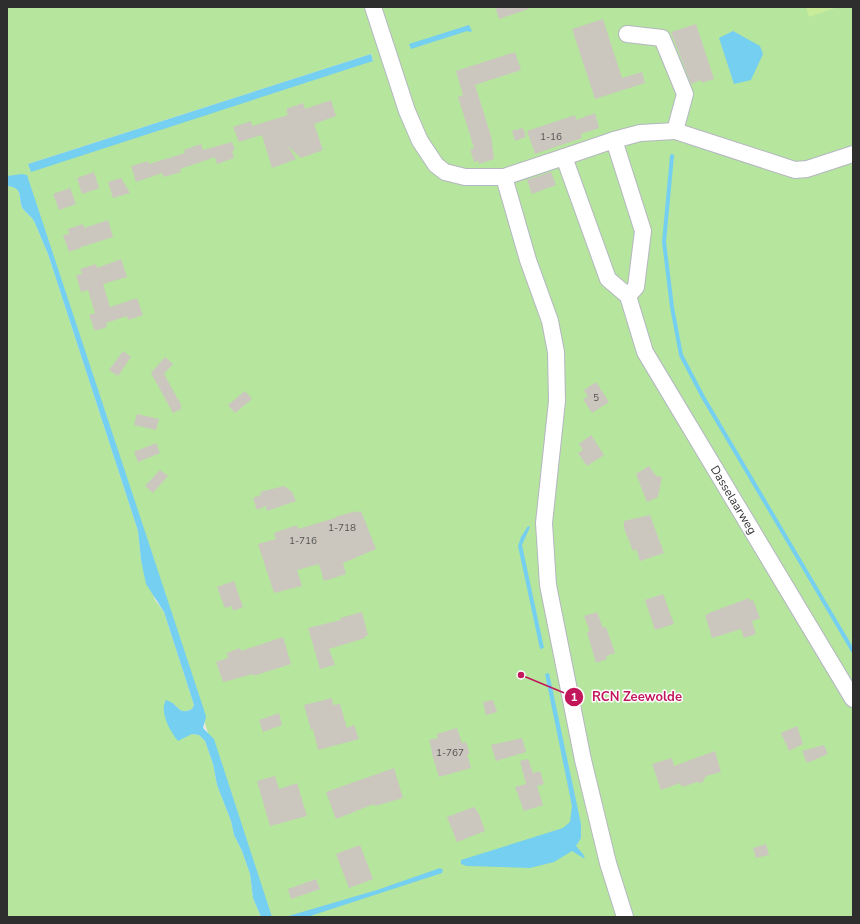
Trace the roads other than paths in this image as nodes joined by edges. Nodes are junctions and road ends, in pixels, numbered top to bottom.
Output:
1 (373, 7) edge
2 (627, 34) dead end
3 (675, 131) junction
4 (614, 140) junction
5 (853, 154) edge
6 (564, 157) junction
7 (504, 177) junction
8 (628, 296) junction
9 (853, 699) edge
10 (625, 917) edge

1 - 7 street
2 - 3 street
3 - 4 street
3 - 5 street
4 - 6 street
4 - 8 street
6 - 7 street
6 - 8 street
7 - 10 street
8 - 9 street, Dasselaarweg

